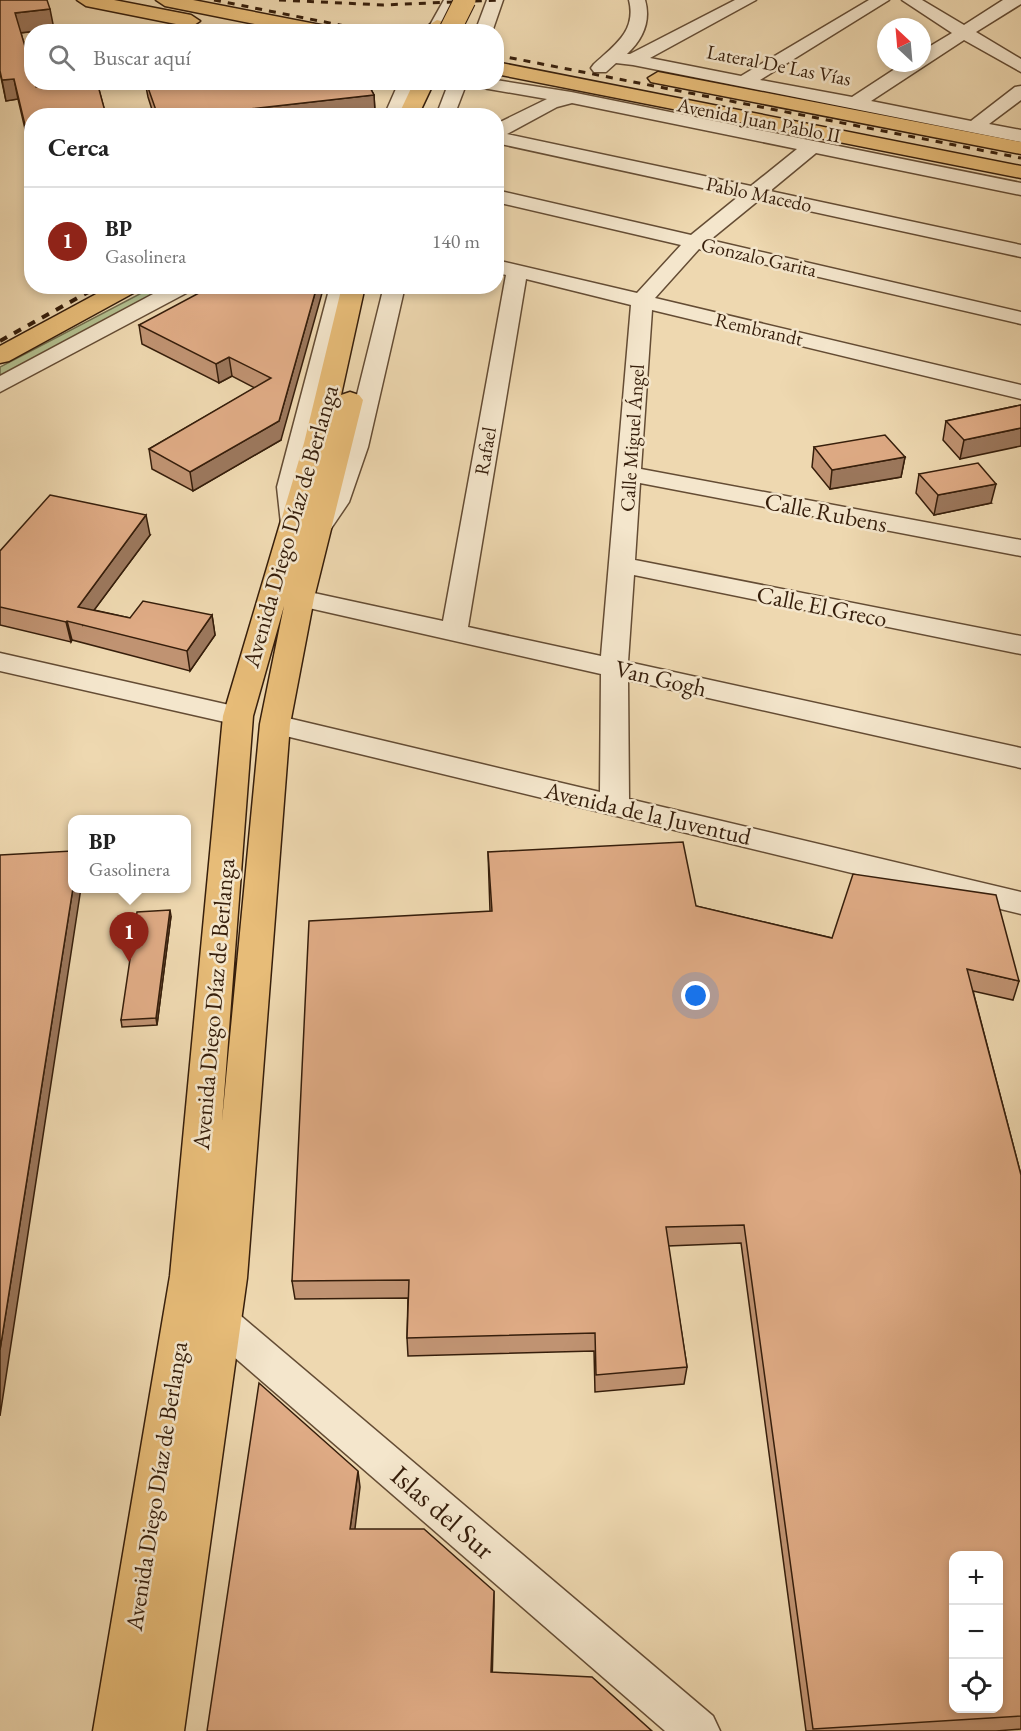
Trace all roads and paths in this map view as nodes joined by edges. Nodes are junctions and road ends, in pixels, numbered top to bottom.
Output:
1 (86, 0) edge
2 (165, 0) edge
3 (452, 0) edge
4 (465, 0) edge
5 (481, 0) edge
6 (495, 0) edge
7 (637, 0) edge
8 (748, 0) edge
9 (881, 0) edge
10 (910, 0) edge
11 (1015, 0) edge
12 (205, 24) edge
13 (286, 24) edge
14 (441, 24) edge
15 (443, 24) edge
16 (469, 24) edge
17 (486, 24) edge
18 (964, 31) junction
19 (504, 51) edge
20 (931, 53) edge
21 (554, 60) dead end
22 (633, 60) junction
23 (606, 62) junction
24 (577, 64) dead end
25 (1021, 67) edge
26 (504, 70) edge
27 (902, 72) edge
28 (745, 81) junction
29 (504, 86) edge
30 (404, 90) edge
31 (420, 90) edge
32 (438, 90) edge
33 (455, 90) edge
34 (1021, 91) edge
35 (571, 97) junction
36 (856, 103) junction
37 (693, 107) junction
38 (397, 108) edge
39 (412, 108) edge
40 (430, 108) edge
41 (447, 108) edge
42 (974, 127) junction
43 (504, 128) edge
44 (1021, 136) edge
45 (504, 139) edge
46 (810, 148) junction
47 (1021, 148) edge
48 (1021, 172) edge
49 (1021, 189) edge
50 (757, 193) junction
51 (504, 198) edge
52 (695, 242) junction
53 (1021, 251) edge
54 (507, 268) edge
55 (504, 289) edge
56 (114, 294) edge
57 (131, 294) edge
58 (170, 294) edge
59 (338, 294) edge
60 (353, 294) edge
61 (372, 294) edge
62 (393, 294) edge
63 (503, 294) edge
64 (642, 301) junction
65 (1021, 318) edge
66 (0, 356) edge
67 (0, 363) edge
68 (0, 385) edge
69 (1021, 392) edge
70 (329, 444) junction
71 (631, 474) junction
72 (306, 526) junction
73 (1021, 548) edge
74 (623, 566) junction
75 (300, 598) junction
76 (454, 632) junction
77 (1021, 645) edge
78 (0, 662) edge
79 (614, 667) junction
80 (238, 716) junction
81 (275, 724) junction
82 (1021, 758) edge
83 (615, 804) junction
84 (1021, 903) edge
85 (187, 1294) junction
86 (222, 1322) junction
87 (117, 1731) edge
88 (160, 1731) edge
89 (698, 1731) edge

1 - 12 main road
2 - 13 main road
3 - 14 street
4 - 15 main road, bridge
5 - 16 main road
6 - 17 street
7 - 23 street
8 - 22 street
9 - 28 street
10 - 18 street
11 - 18 street
18 - 20 street
18 - 25 street
19 - 21 main road
22 - 23 street, Lateral De Las Vías
22 - 28 street, Lateral De Las Vías
23 - 24 main road, Avenida Juan Pablo II
23 - 47 main road, Avenida Juan Pablo II
26 - 37 main road, Avenida Juan Pablo II
27 - 36 street
28 - 36 street, Lateral De Las Vías
29 - 35 street
30 - 38 street
31 - 39 main road
32 - 40 main road
33 - 41 street
34 - 42 street
35 - 37 main road
35 - 43 street
35 - 46 street
36 - 42 street, Lateral De Las Vías
37 - 48 main road, Avenida Juan Pablo II
42 - 44 street, Lateral De Las Vías
45 - 50 street, Pablo Macedo
46 - 49 street
46 - 50 street
50 - 52 street
50 - 53 street, Pablo Macedo
51 - 52 street, Gonzalo Garita
52 - 64 street
52 - 65 street, Gonzalo Garita
54 - 55 street, Rafael
54 - 64 street, Rembrandt
56 - 66 main road
57 - 67 street
58 - 68 street
59 - 72 street
60 - 70 main road, Avenida Diego Díaz de Berlanga
61 - 70 main road, Avenida Diego Díaz de Berlanga
62 - 72 street
63 - 76 street, Rafael
64 - 69 street, Rembrandt
64 - 71 street, Calle Miguel Ángel
70 - 72 main road, Avenida Diego Díaz de Berlanga
71 - 73 street, Calle Rubens
71 - 74 street, Calle Miguel Ángel
72 - 75 main road, Avenida Diego Díaz de Berlanga
72 - 80 main road, Avenida Diego Díaz de Berlanga
74 - 77 street, Calle El Greco
74 - 79 street, Calle Miguel Ángel
75 - 76 street, Van Gogh
75 - 81 main road, Avenida Diego Díaz de Berlanga
76 - 79 street, Van Gogh
78 - 80 street
79 - 82 street, Van Gogh
79 - 83 street, Calle Miguel Ángel
80 - 85 main road, Avenida Diego Díaz de Berlanga
81 - 83 street, Avenida de la Juventud
81 - 86 main road, Avenida Diego Díaz de Berlanga
83 - 84 street, Avenida de la Juventud
85 - 86 street, Islas del Sur
85 - 87 main road, Avenida Diego Díaz de Berlanga
86 - 88 main road, Avenida Diego Díaz de Berlanga
86 - 89 street, Islas del Sur

